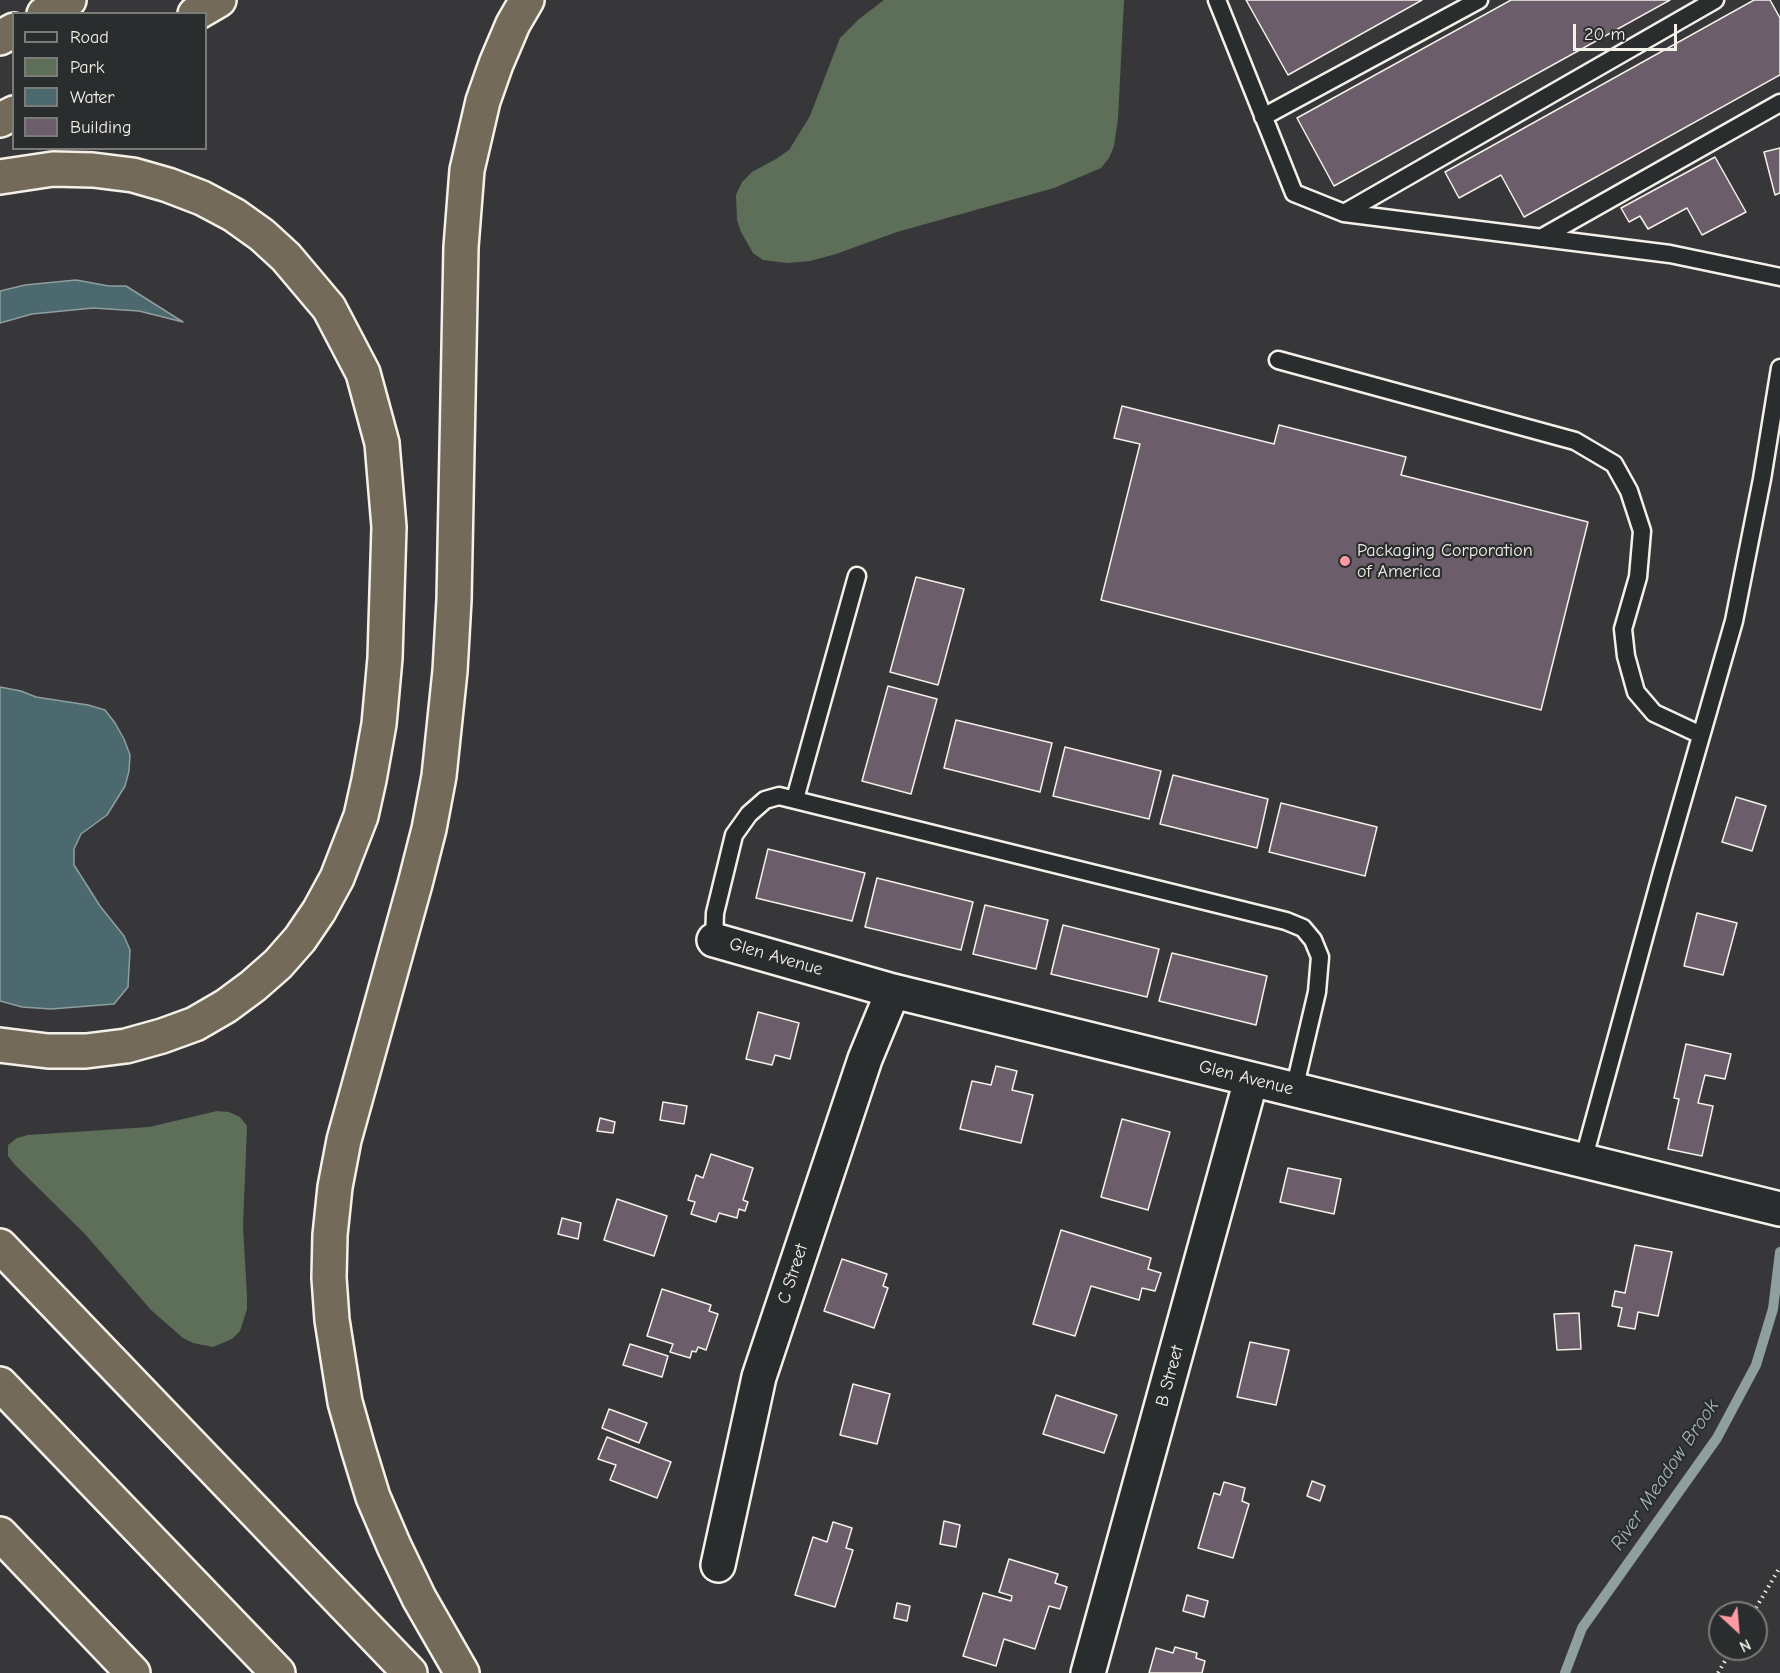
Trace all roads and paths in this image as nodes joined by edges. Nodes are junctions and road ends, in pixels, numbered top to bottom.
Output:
1 (69, 0) edge
2 (219, 0) edge
3 (526, 0) edge
4 (1217, 0) edge
5 (1479, 0) edge
6 (1715, 0) edge
7 (48, 12) edge
8 (198, 12) edge
9 (1780, 103) edge
10 (1263, 117) junction
11 (0, 177) edge
12 (1344, 213) junction
13 (1541, 238) junction
14 (1780, 276) edge
15 (1278, 360) dead end
16 (1780, 369) edge
17 (857, 576) dead end
18 (1701, 735) junction
19 (795, 800) junction
20 (714, 940) joint
21 (893, 991) junction
22 (0, 1045) edge
23 (1251, 1080) junction
24 (1294, 1090) junction
25 (1583, 1161) junction
26 (1775, 1208) edge
27 (0, 1246) edge
28 (0, 1384) edge
29 (0, 1534) edge
30 (718, 1565) dead end
31 (1780, 1567) edge
32 (1760, 1601) edge
33 (134, 1673) edge
34 (278, 1673) edge
35 (410, 1673) edge
36 (462, 1673) edge
37 (1088, 1673) edge

1 - 7 highway
2 - 8 highway
3 - 36 highway
4 - 10 lane
5 - 10 lane
6 - 12 lane
9 - 13 lane
10 - 12 lane
11 - 22 highway
12 - 13 lane
13 - 14 lane
15 - 18 lane
16 - 18 lane
17 - 19 lane
18 - 25 lane
19 - 20 lane
19 - 24 lane
20 - 21 street, Glen Avenue
21 - 23 street, Glen Avenue
21 - 30 street, C Street
23 - 24 street, Glen Avenue
23 - 37 street, B Street
24 - 25 street, Glen Avenue
25 - 26 street, Glen Avenue
27 - 35 highway
28 - 34 highway
29 - 33 highway
31 - 32 path

